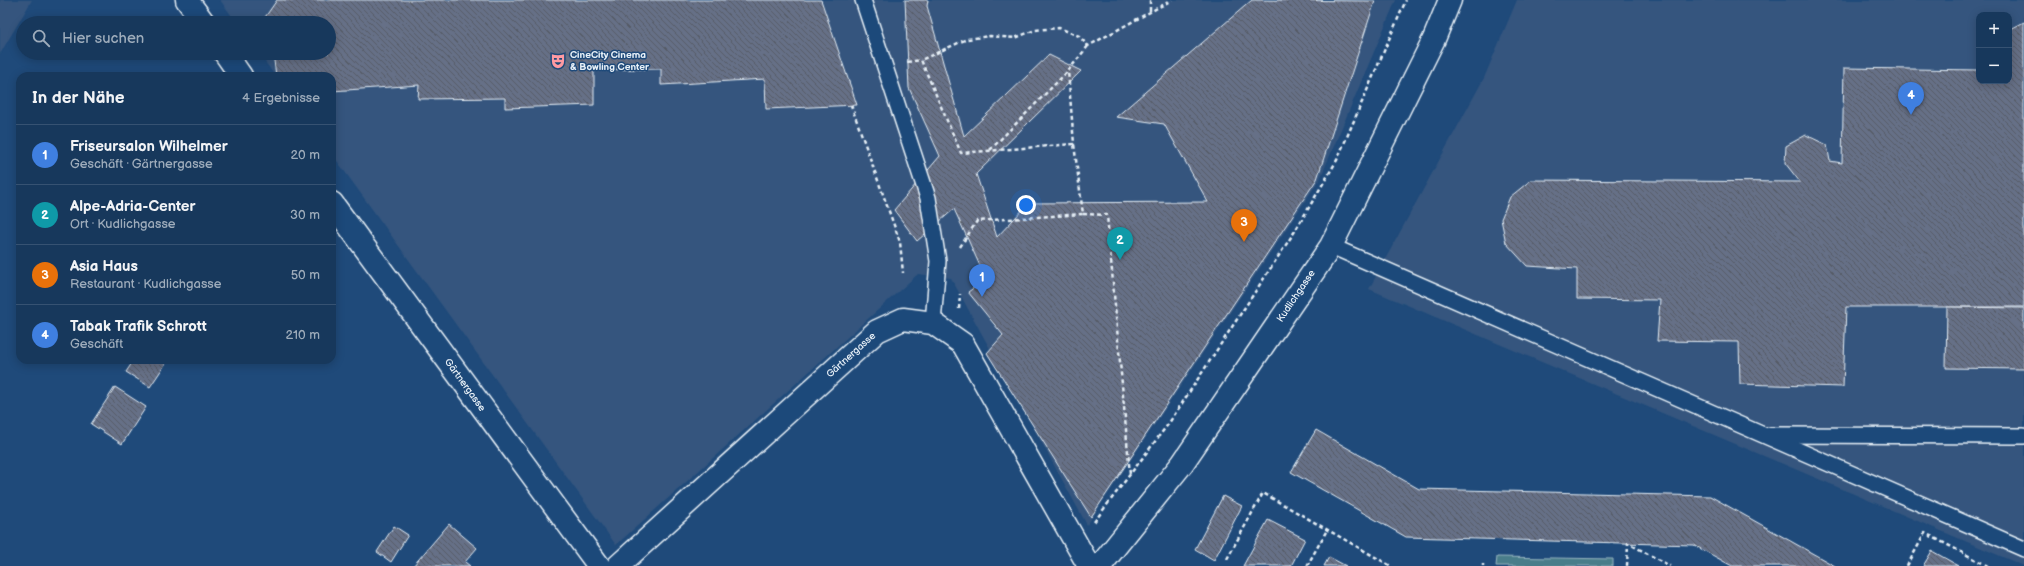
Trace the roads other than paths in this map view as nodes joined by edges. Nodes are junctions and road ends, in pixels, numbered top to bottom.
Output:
1 (187, 0) edge
2 (863, 0) edge
3 (1450, 0) edge
4 (199, 16) edge
5 (230, 60) edge
6 (238, 72) edge
7 (336, 208) edge
8 (1331, 246) junction
9 (939, 327) junction
10 (1763, 435) junction
11 (2024, 436) edge
12 (2024, 549) edge
13 (599, 566) edge
14 (618, 566) edge
15 (1088, 566) edge
16 (1100, 566) edge

1 - 4 street
2 - 9 lane
3 - 8 street, Kudlichgasse
5 - 6 street
7 - 13 street, Gärtnergasse
8 - 10 lane
8 - 16 street, Kudlichgasse
9 - 14 street, Gärtnergasse
9 - 15 street, Gärtnergasse
10 - 11 lane
10 - 12 lane

